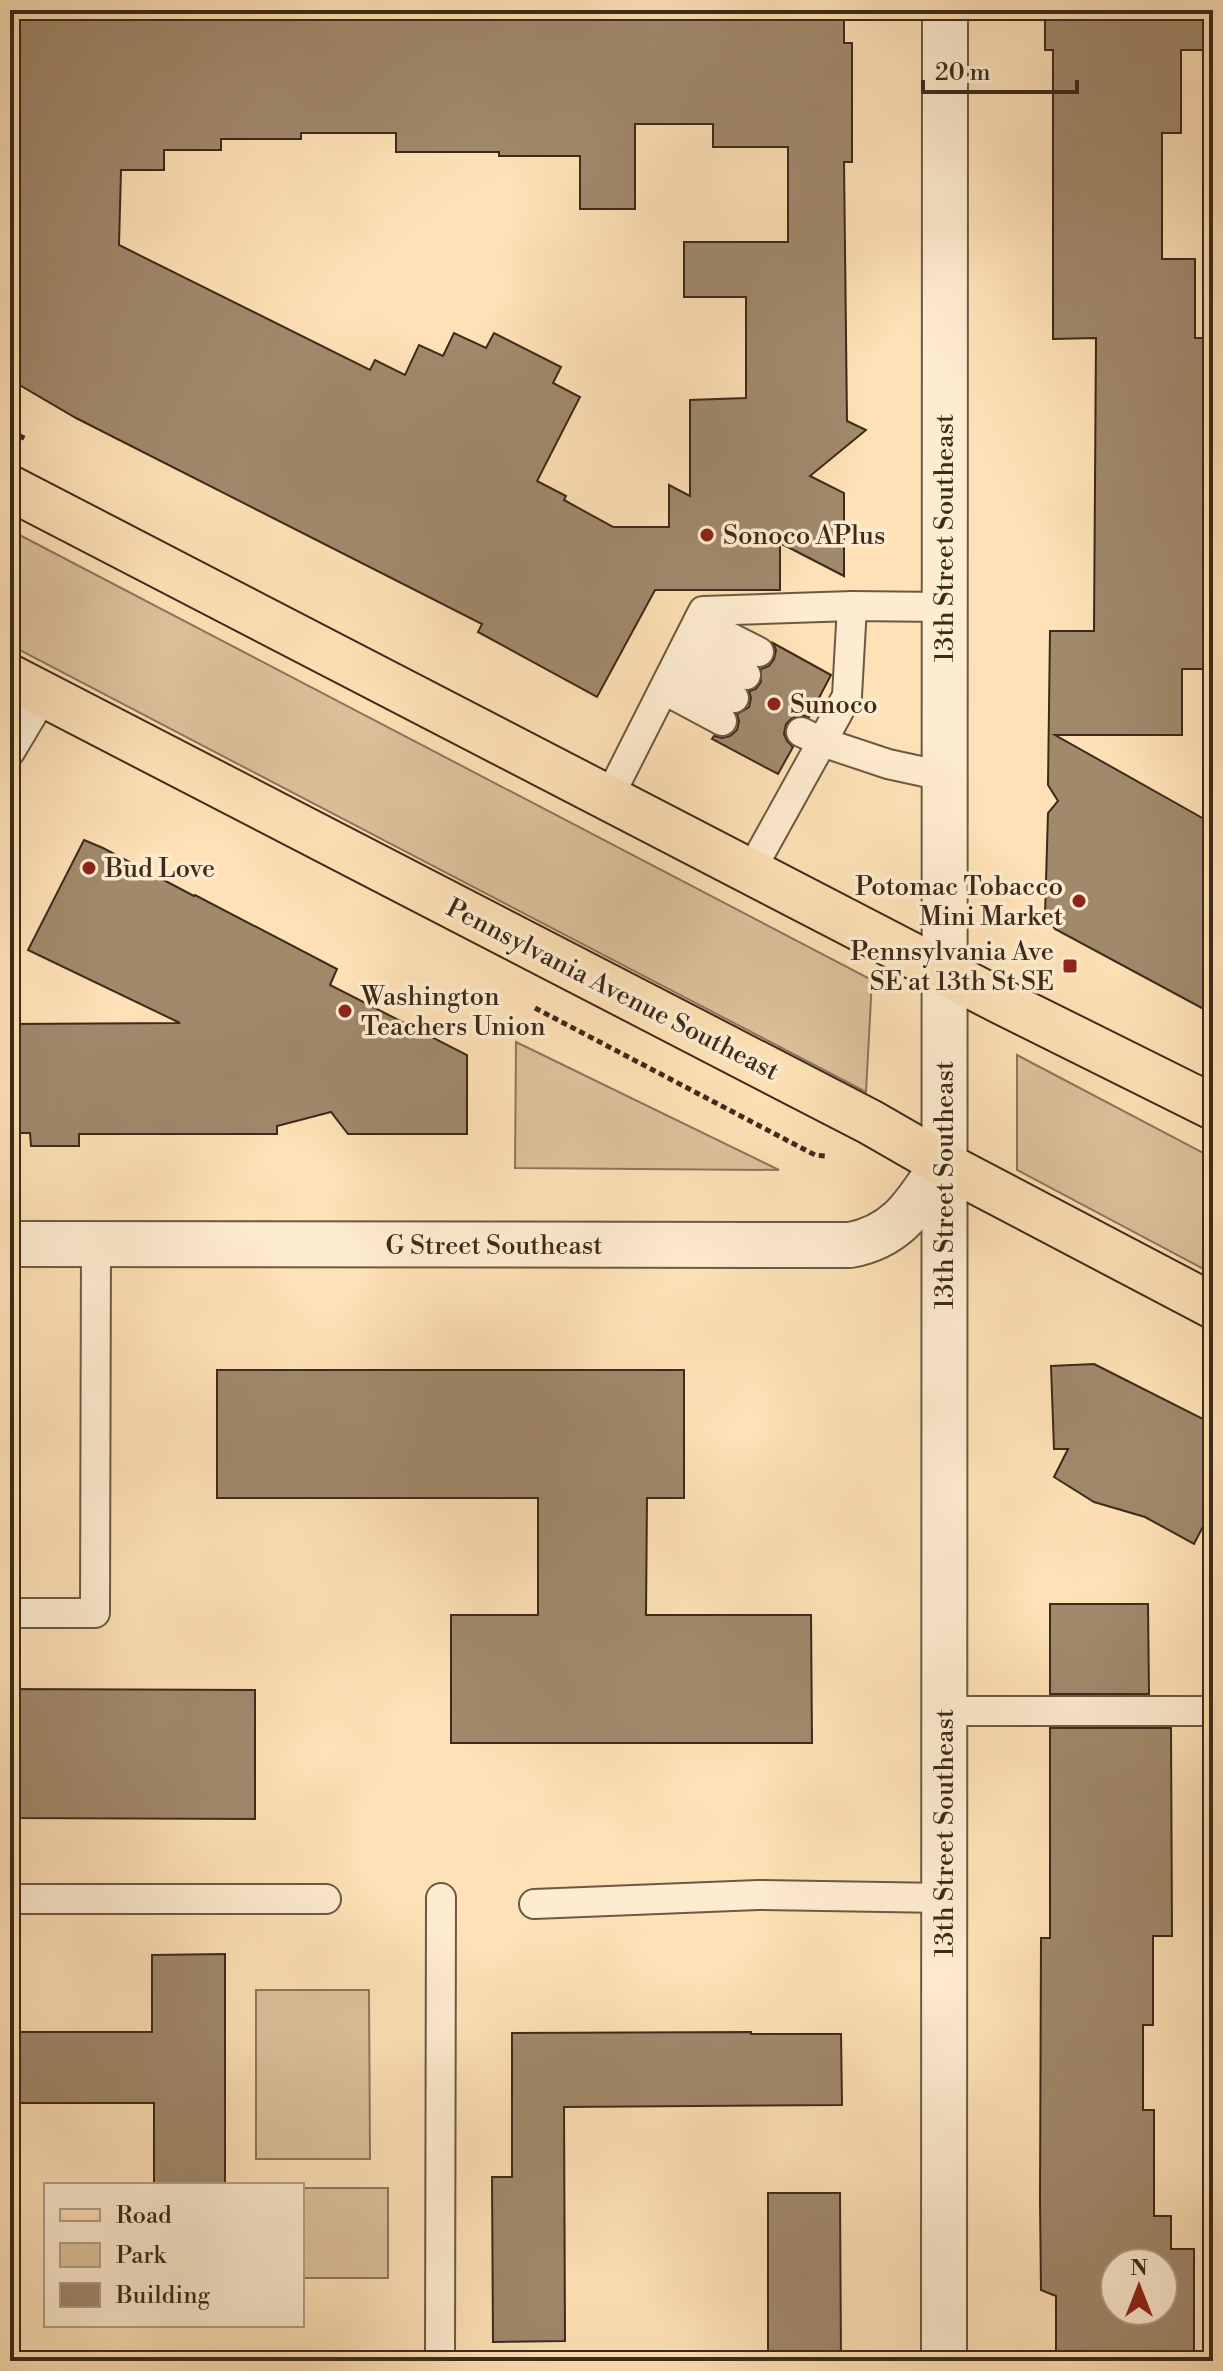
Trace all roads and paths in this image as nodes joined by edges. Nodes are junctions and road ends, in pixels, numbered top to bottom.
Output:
1 (945, 10) edge
2 (10, 488) edge
3 (852, 606) junction
4 (943, 607) junction
5 (681, 655) junction
6 (27, 686) edge
7 (818, 726) junction
8 (10, 752) edge
9 (943, 776) junction
10 (609, 797) junction
11 (751, 870) junction
12 (943, 971) junction
13 (1213, 1107) edge
14 (943, 1164) junction
15 (10, 1244) edge
16 (96, 1244) junction
17 (1213, 1306) edge
18 (10, 1613) edge
19 (944, 1711) junction
20 (1213, 1711) edge
21 (441, 1898) dead end
22 (944, 1898) junction
23 (10, 1899) edge
24 (326, 1899) dead end
25 (534, 1904) dead end
26 (440, 2361) edge
27 (944, 2361) edge

1 - 4 street, 13th Street Southeast
2 - 10 main road
3 - 4 lane
3 - 5 lane
3 - 7 lane
4 - 9 street, 13th Street Southeast
5 - 5 lane
5 - 10 lane
6 - 8 lane
6 - 14 main road, Pennsylvania Avenue Southeast
7 - 9 lane
7 - 11 lane
9 - 12 street, 13th Street Southeast
10 - 11 main road
11 - 12 main road
12 - 13 main road
12 - 14 street, 13th Street Southeast
14 - 16 street, G Street Southeast
14 - 17 main road, Pennsylvania Avenue Southeast
14 - 19 street, 13th Street Southeast
15 - 16 street, G Street Southeast
16 - 18 lane
19 - 20 lane
19 - 22 street, 13th Street Southeast
21 - 26 lane
22 - 25 lane
22 - 27 street, 13th Street Southeast
23 - 24 lane

